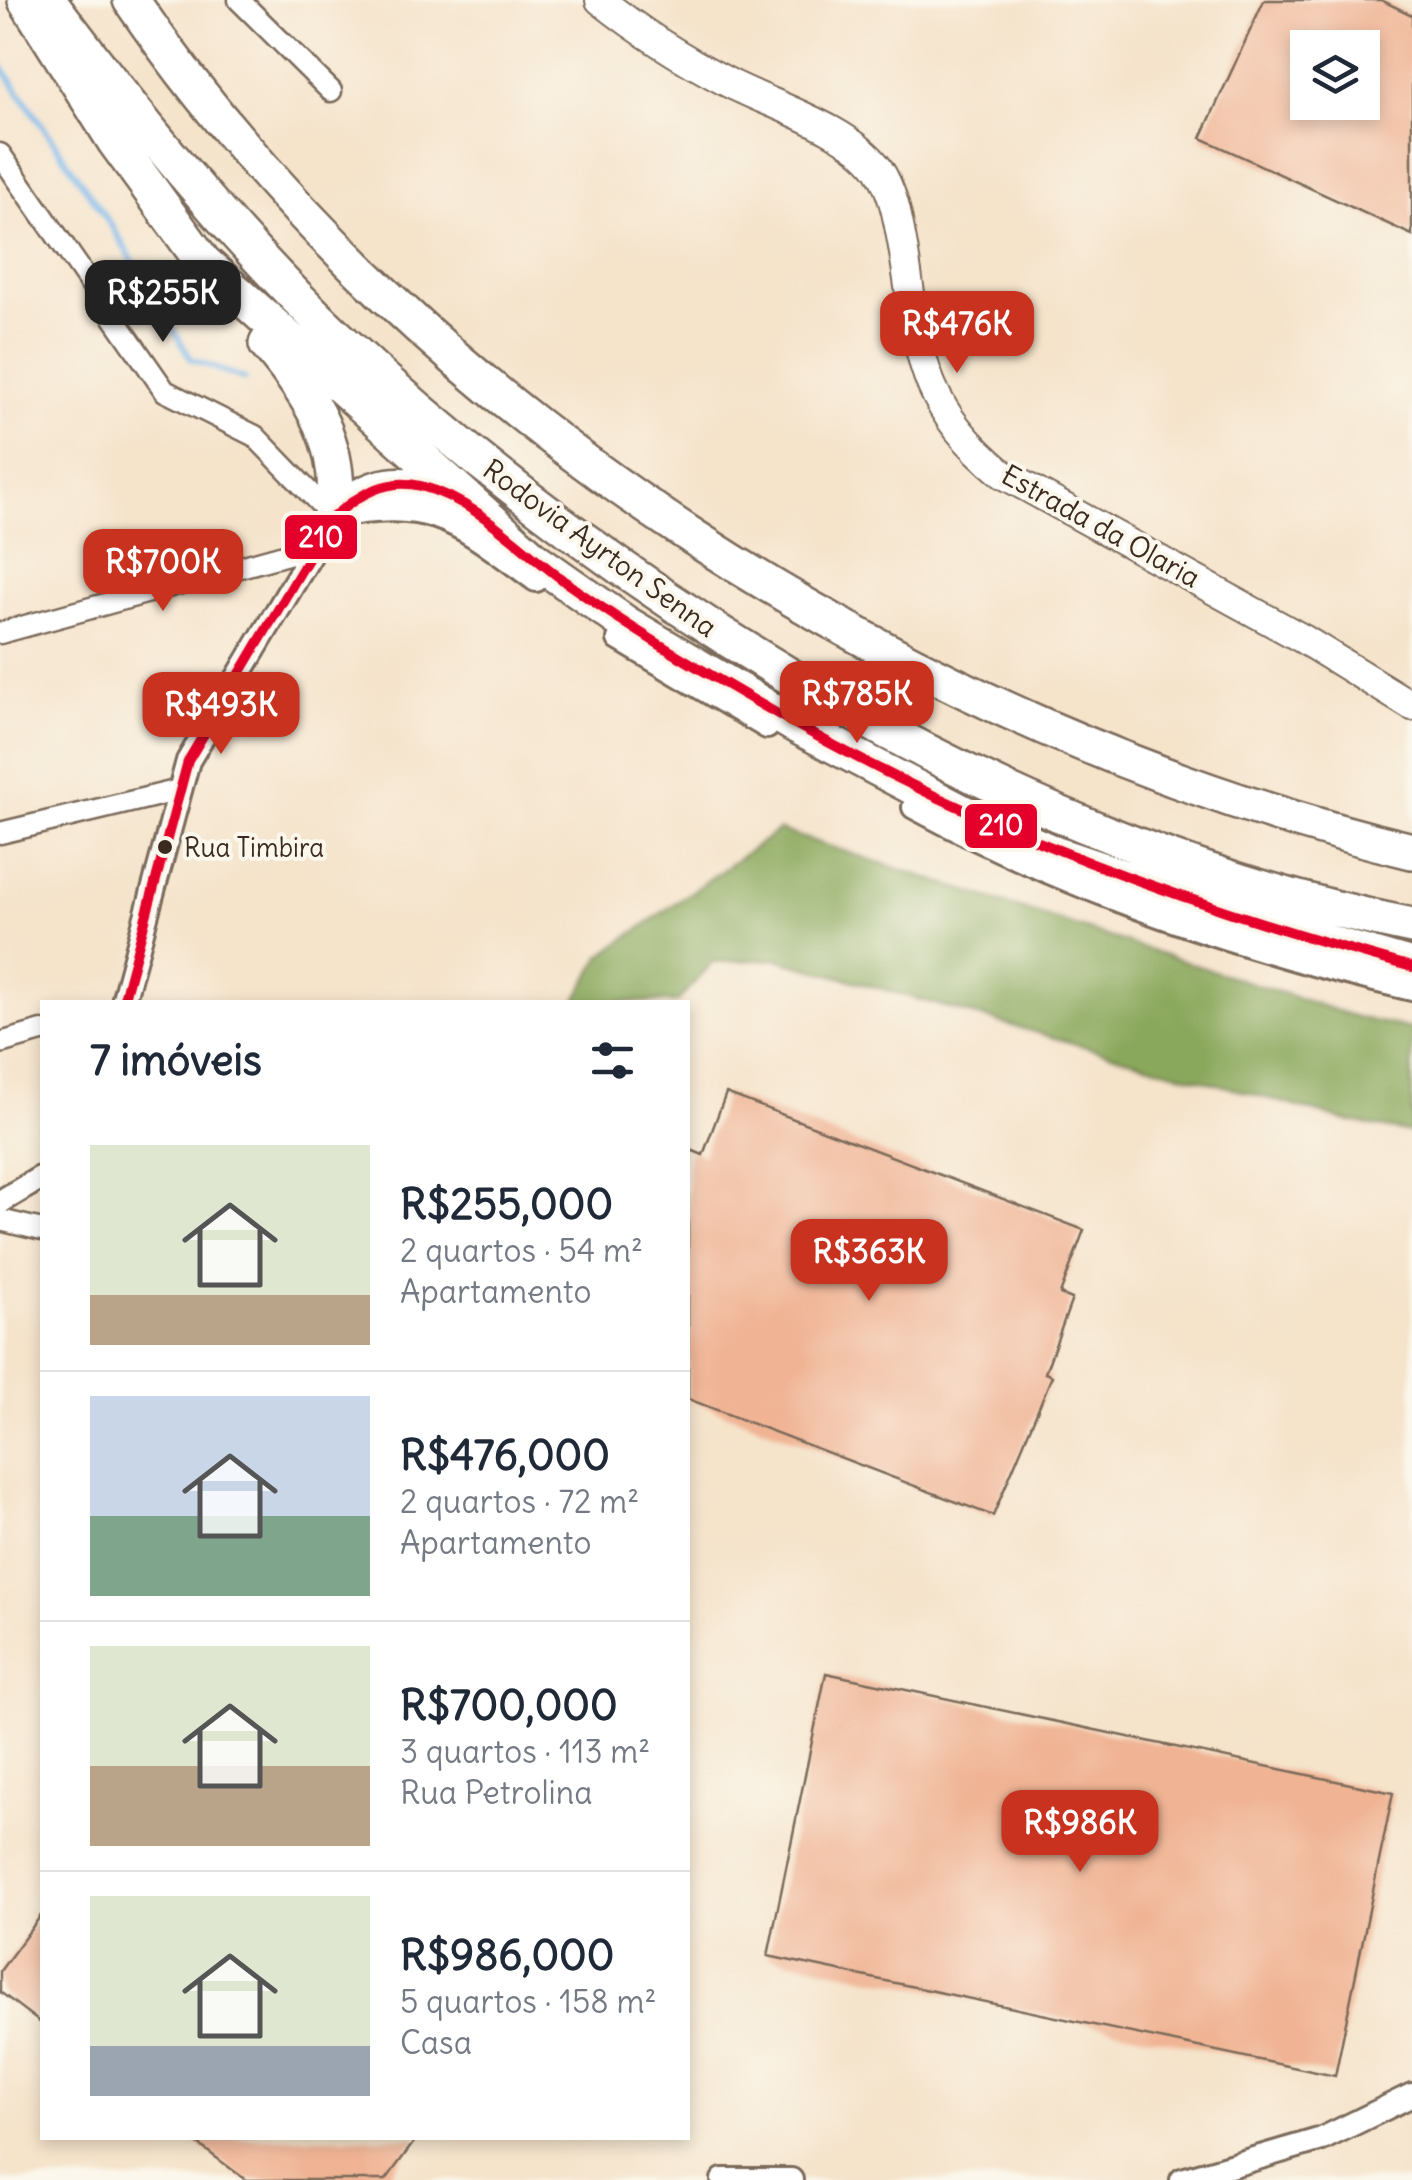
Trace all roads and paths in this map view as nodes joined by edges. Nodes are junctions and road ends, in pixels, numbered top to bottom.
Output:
1 (26, 0) edge
2 (48, 0) edge
3 (131, 0) edge
4 (240, 0) edge
5 (600, 0) edge
6 (331, 90) dead end
7 (0, 154) edge
8 (204, 263) junction
9 (475, 510) junction
10 (334, 517) junction
11 (313, 547) junction
12 (0, 633) edge
13 (1412, 706) edge
14 (180, 790) junction
15 (0, 833) edge
16 (1412, 851) edge
17 (1412, 926) edge
18 (1412, 967) edge
19 (1412, 989) edge
20 (124, 1000) edge
21 (40, 1033) edge
22 (0, 1043) edge
23 (40, 1177) edge
24 (0, 1202) edge
25 (0, 1220) edge
26 (40, 1230) edge
27 (1412, 2096) edge
28 (723, 2180) edge
29 (791, 2180) edge
30 (1182, 2180) edge

1 - 8 highway
2 - 17 highway, Rodovia Ayrton Senna
3 - 16 highway
4 - 6 street
5 - 13 main road, Estrada da Olaria
7 - 10 street
8 - 9 highway
8 - 10 highway
9 - 10 highway
9 - 18 highway
10 - 11 street
10 - 19 street
11 - 12 street
11 - 14 street
14 - 15 street
14 - 20 street
21 - 22 street
23 - 24 street
25 - 26 street
27 - 30 street
28 - 29 street

